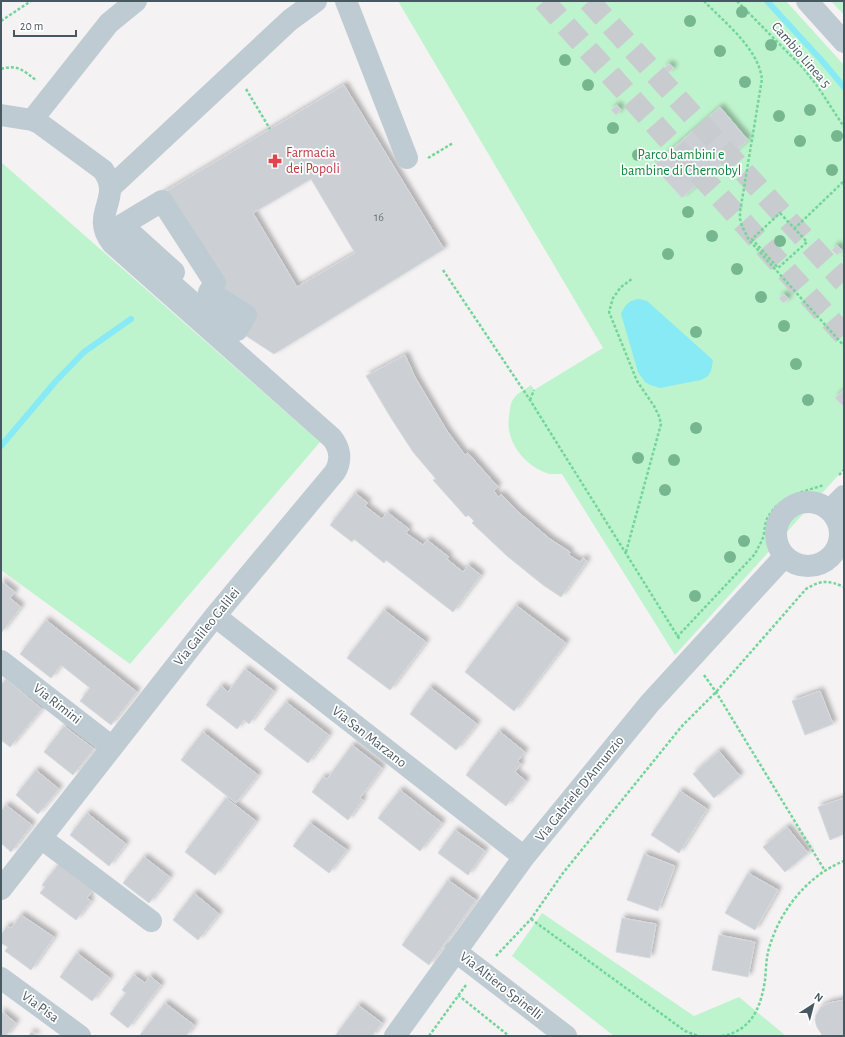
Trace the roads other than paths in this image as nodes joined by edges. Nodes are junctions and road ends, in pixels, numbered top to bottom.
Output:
1 (136, 1) edge
2 (316, 1) edge
3 (346, 1) edge
4 (807, 1) edge
5 (844, 42) edge
6 (1, 115) edge
7 (32, 120) junction
8 (407, 158) dead end
9 (110, 188) junction
10 (103, 219) junction
11 (171, 275) junction
12 (837, 495) edge
13 (784, 557) junction
14 (839, 558) edge
15 (215, 616) junction
16 (1, 661) edge
17 (112, 747) junction
18 (41, 838) junction
19 (524, 857) junction
20 (1, 889) edge
21 (151, 921) dead end
22 (455, 951) junction
23 (1, 978) edge
24 (80, 1036) edge
25 (395, 1036) edge
26 (566, 1036) edge

1 - 7 street
2 - 9 street
3 - 8 street
4 - 5 street
6 - 7 street
7 - 9 street
9 - 10 street
10 - 11 street
10 - 15 street, Via Galileo Galilei
11 - 11 street
12 - 13 street
12 - 14 street
13 - 14 street
13 - 19 street, Via Gabriele D'Annunzio
15 - 17 street, Via Galileo Galilei
15 - 19 street, Via San Marzano
16 - 17 street, Via Rimini
17 - 18 street, Via Galileo Galilei
18 - 20 street, Via Galileo Galilei
18 - 21 street
19 - 22 street, Via Gabriele D'Annunzio
22 - 25 street, Via Gabriele D'Annunzio
22 - 26 street, Via Altiero Spinelli
23 - 24 street, Via Pisa

